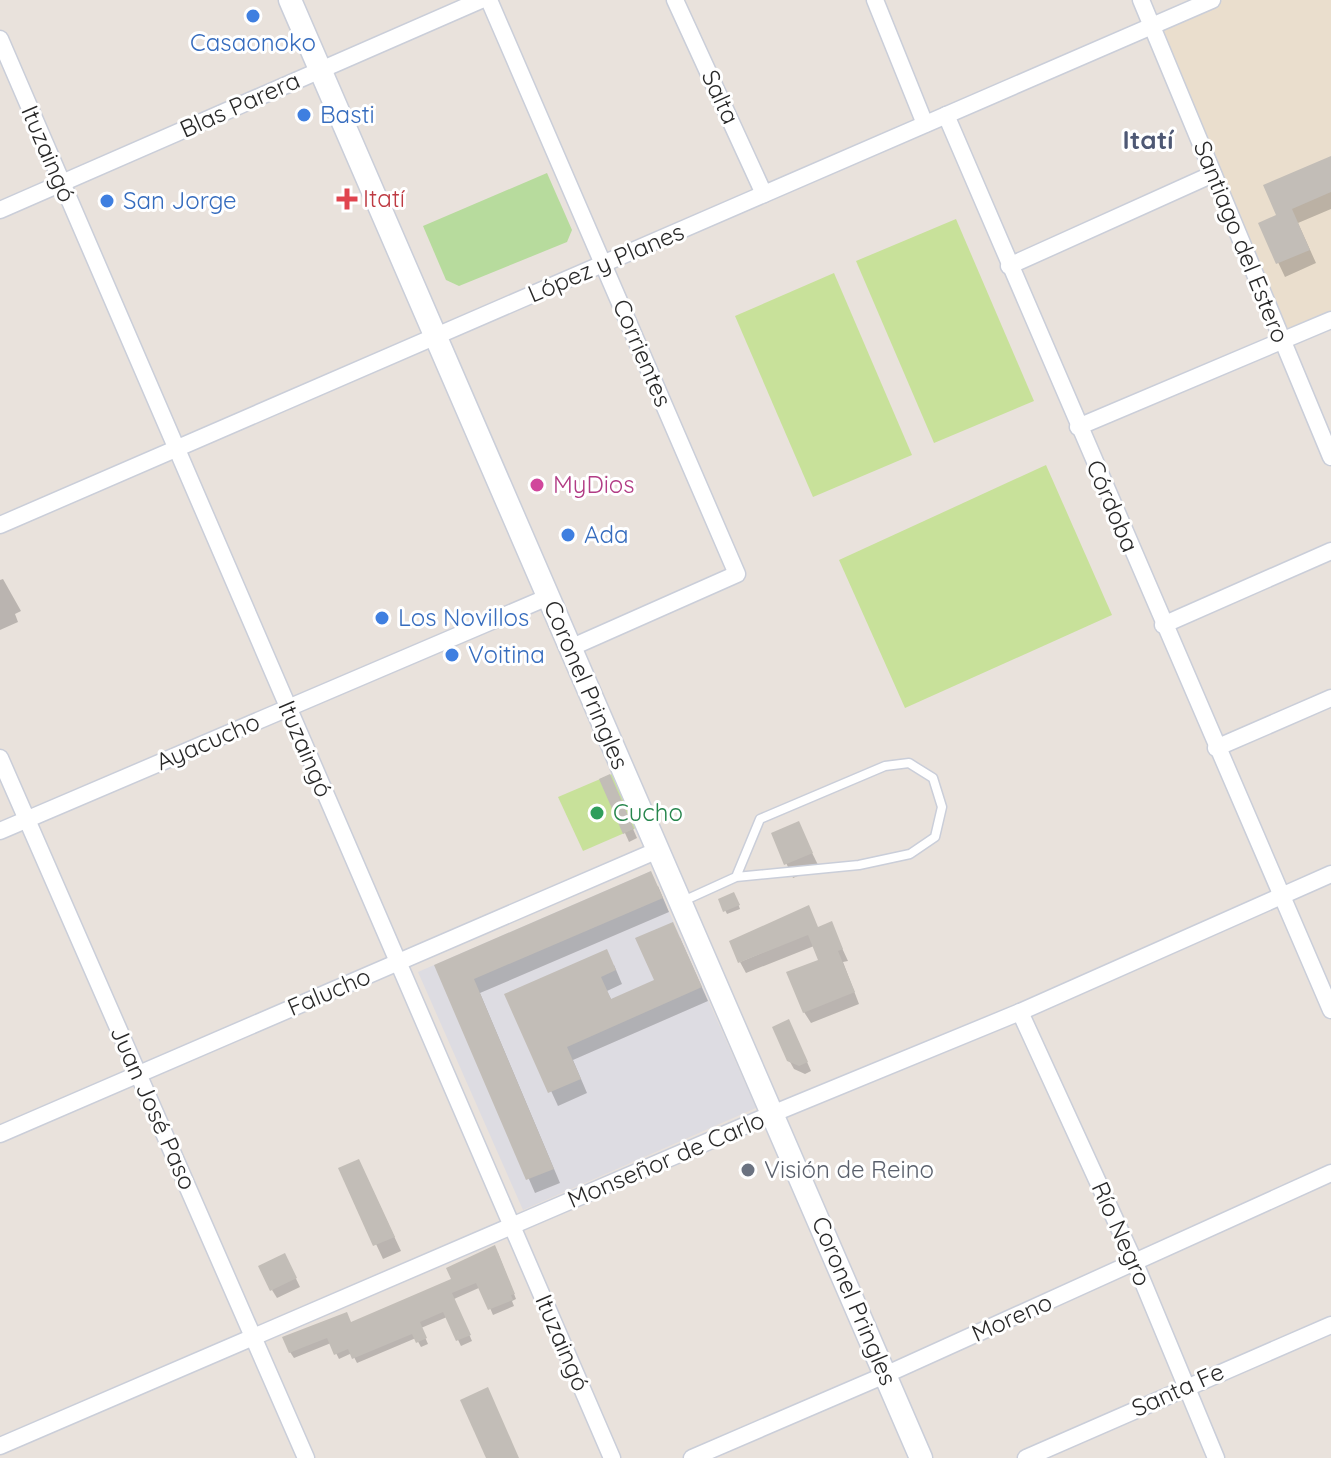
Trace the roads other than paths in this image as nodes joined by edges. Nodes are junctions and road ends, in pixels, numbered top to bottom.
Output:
1 (290, 0) edge
2 (481, 0) edge
3 (489, 0) edge
4 (675, 0) edge
5 (875, 0) edge
6 (1141, 0) edge
7 (1212, 0) edge
8 (1152, 26) junction
9 (0, 39) edge
10 (319, 70) junction
11 (946, 115) junction
12 (925, 124) junction
13 (1213, 174) junction
14 (60, 184) junction
15 (764, 194) junction
16 (0, 210) edge
17 (604, 263) junction
18 (1009, 266) junction
19 (1331, 320) edge
20 (435, 337) junction
21 (1282, 341) junction
22 (1078, 427) junction
23 (175, 450) junction
24 (1331, 457) edge
25 (0, 525) edge
26 (1331, 551) edge
27 (548, 597) junction
28 (1163, 625) junction
29 (570, 648) junction
30 (1331, 698) edge
31 (287, 709) junction
32 (1216, 748) junction
33 (0, 758) edge
34 (27, 820) junction
35 (0, 831) edge
36 (658, 850) junction
37 (1331, 874) edge
38 (736, 877) junction
39 (1279, 895) junction
40 (680, 902) junction
41 (397, 962) junction
42 (1331, 1010) edge
43 (1020, 1012) junction
44 (138, 1074) junction
45 (772, 1114) junction
46 (0, 1134) edge
47 (1331, 1173) edge
48 (511, 1226) junction
49 (1135, 1263) junction
50 (1331, 1325) edge
51 (253, 1337) junction
52 (885, 1375) junction
53 (1185, 1386) junction
54 (0, 1446) edge
55 (306, 1458) edge
56 (612, 1458) edge
57 (692, 1458) edge
58 (921, 1458) edge
59 (1026, 1458) edge
60 (1216, 1458) edge

1 - 10 main road, Coronel Pringles
2 - 10 street, Blas Parera
3 - 17 street, Corrientes
4 - 15 street, Salta
5 - 12 street
6 - 8 street, Santiago del Estero
7 - 8 street, López y Planes
8 - 11 street, López y Planes
8 - 13 street, Santiago del Estero
9 - 14 street, Ituzaingó
10 - 14 street, Blas Parera
10 - 20 main road, Coronel Pringles
11 - 12 street, López y Planes
11 - 18 street, Córdoba
12 - 15 street, López y Planes
13 - 18 street
13 - 21 street, Santiago del Estero
14 - 16 street, Blas Parera
14 - 23 street, Ituzaingó
15 - 17 street, López y Planes
17 - 20 street, López y Planes
17 - 29 street, Corrientes
18 - 22 street, Córdoba
19 - 21 street
20 - 23 street, López y Planes
20 - 27 main road, Coronel Pringles
21 - 22 street
21 - 24 street, Santiago del Estero
22 - 28 street, Córdoba
23 - 25 street, López y Planes
23 - 31 street, Ituzaingó
26 - 28 street
27 - 29 main road, Coronel Pringles
27 - 31 street, Ayacucho
28 - 32 street, Córdoba
29 - 36 main road, Coronel Pringles
30 - 32 street
31 - 34 street, Ayacucho
31 - 41 street, Ituzaingó
32 - 39 street, Córdoba
33 - 34 street, Juan José Paso
34 - 35 street, Ayacucho
34 - 44 street, Juan José Paso
36 - 40 main road, Coronel Pringles
36 - 41 street, Falucho
37 - 39 street, Monseñor de Carlo
38 - 38 lane
38 - 40 lane
39 - 42 street, Córdoba
39 - 43 street, Monseñor de Carlo
40 - 45 main road, Coronel Pringles
41 - 44 street, Falucho
41 - 48 street, Ituzaingó
43 - 45 street, Monseñor de Carlo
43 - 49 street, Río Negro
44 - 46 street, Falucho
44 - 51 street, Juan José Paso
45 - 48 street, Monseñor de Carlo
45 - 52 main road, Coronel Pringles
47 - 49 street, Moreno
48 - 51 street, Monseñor de Carlo
48 - 56 street, Ituzaingó
49 - 52 street, Moreno
49 - 53 street, Río Negro
50 - 53 street, Santa Fe
51 - 54 street, Monseñor de Carlo
51 - 55 street, Juan José Paso
52 - 57 street, Moreno
52 - 58 main road, Coronel Pringles
53 - 59 street, Santa Fe
53 - 60 street, Río Negro

